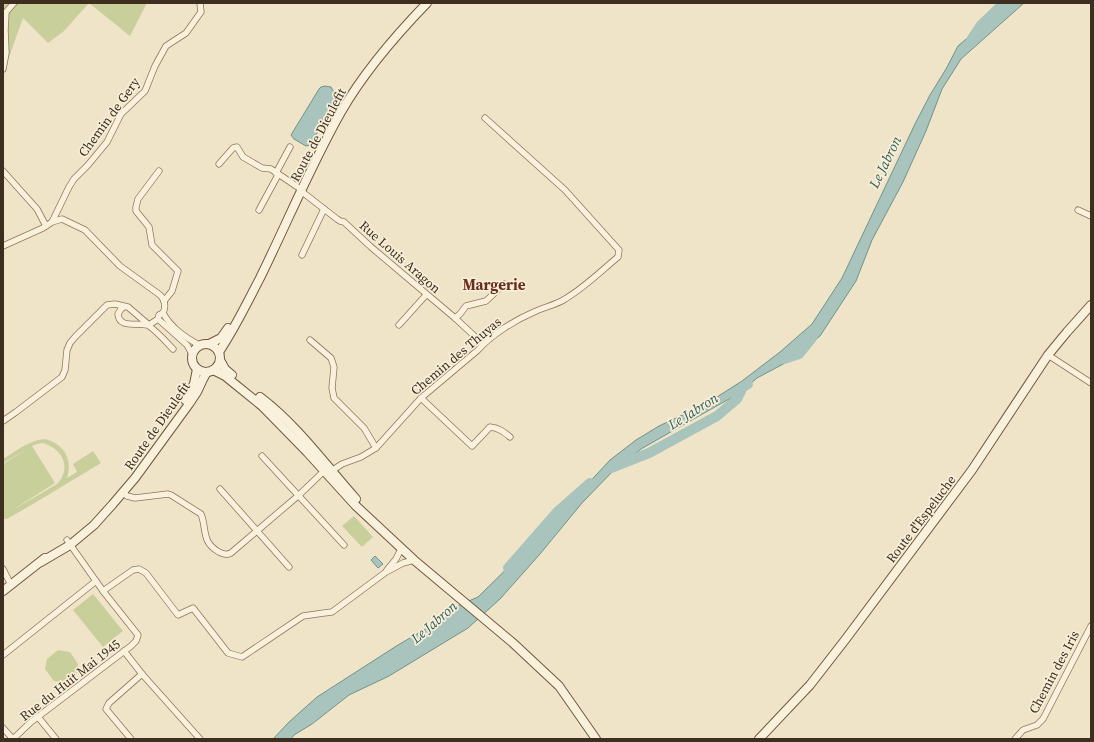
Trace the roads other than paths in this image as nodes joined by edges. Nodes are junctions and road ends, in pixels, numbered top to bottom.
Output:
1 (14, 3) edge
2 (200, 3) edge
3 (427, 3) edge
4 (3, 69) edge
5 (485, 118) dead end
6 (290, 147) dead end
7 (219, 164) dead end
8 (3, 171) edge
9 (159, 171) dead end
10 (277, 174) junction
11 (302, 190) junction
12 (258, 210) dead end
13 (324, 210) junction
14 (1078, 210) dead end
15 (1091, 216) edge
16 (49, 224) junction
17 (284, 228) junction
18 (3, 246) edge
19 (302, 255) dead end
20 (504, 284) dead end
21 (426, 295) junction
22 (164, 301) junction
23 (1091, 305) edge
24 (124, 307) junction
25 (163, 313) junction
26 (455, 318) junction
27 (158, 319) junction
28 (149, 325) junction
29 (399, 325) dead end
30 (310, 340) dead end
31 (209, 344) junction
32 (483, 344) junction
33 (199, 345) junction
34 (173, 349) dead end
35 (192, 354) junction
36 (1048, 354) junction
37 (219, 356) junction
38 (197, 369) junction
39 (210, 371) junction
40 (1091, 383) edge
41 (421, 398) junction
42 (3, 421) edge
43 (510, 437) dead end
44 (376, 448) junction
45 (307, 452) junction
46 (262, 456) dead end
47 (324, 471) junction
48 (333, 471) junction
49 (220, 489) dead end
50 (123, 492) junction
51 (298, 495) junction
52 (257, 530) junction
53 (386, 535) junction
54 (68, 542) junction
55 (344, 545) dead end
56 (401, 548) junction
57 (414, 560) junction
58 (289, 567) dead end
59 (3, 569) edge
60 (386, 572) junction
61 (96, 581) junction
62 (11, 585) junction
63 (103, 590) junction
64 (3, 591) edge
65 (1091, 626) edge
66 (124, 651) junction
67 (3, 655) edge
68 (142, 674) junction
69 (38, 717) junction
70 (3, 728) edge
71 (13, 739) edge
72 (56, 739) edge
73 (131, 739) edge
74 (200, 739) edge
75 (596, 739) edge
76 (759, 739) edge
77 (1014, 739) edge

1 - 4 street
2 - 16 street, Chemin de Gery
3 - 11 main road, Route de Dieulefit
5 - 32 street, Chemin des Thuyas
6 - 10 street
7 - 10 street, Rue Louis Aragon
8 - 16 street
9 - 22 street
10 - 11 street, Rue Louis Aragon
10 - 12 street
11 - 13 street, Rue Louis Aragon
11 - 17 main road, Route de Dieulefit
13 - 19 street
13 - 21 street, Rue Louis Aragon
14 - 15 street
16 - 18 street
16 - 22 street
17 - 31 main road, Route de Dieulefit
17 - 37 main road, Route de Dieulefit
20 - 26 street
21 - 26 street, Rue Louis Aragon
21 - 29 street
22 - 25 street
23 - 36 main road, Route d'Espeluche
24 - 28 street
24 - 28 street
24 - 42 street
25 - 27 street
25 - 33 street
26 - 32 street, Rue Louis Aragon
27 - 28 street
27 - 35 street
28 - 34 street
30 - 44 street
31 - 33 main road
31 - 37 main road
32 - 41 street, Chemin des Thuyas
33 - 35 main road
35 - 38 main road
36 - 40 street
36 - 76 main road, Route d'Espeluche
37 - 39 main road
37 - 48 main road
38 - 39 main road
38 - 50 main road, Route de Dieulefit
39 - 45 main road
39 - 50 main road, Route de Dieulefit
41 - 43 street
41 - 44 street, Chemin des Thuyas
44 - 48 street, Chemin des Thuyas
45 - 47 main road
45 - 48 street
46 - 51 street
47 - 51 street
47 - 53 main road
48 - 53 main road
49 - 52 street
50 - 52 street
50 - 54 main road, Route de Dieulefit
51 - 52 street
51 - 55 street
52 - 58 street
53 - 56 main road
54 - 61 street, Rue du Huit Mai 1945
54 - 62 main road, Route de Dieulefit
56 - 57 main road
56 - 60 street
57 - 60 street
57 - 75 main road
59 - 62 street
60 - 63 street
61 - 63 street, Rue du Huit Mai 1945
61 - 67 street
62 - 64 main road, Route de Dieulefit
63 - 66 street, Rue du Huit Mai 1945
65 - 77 street, Chemin des Iris
66 - 68 street
66 - 69 street, Rue du Huit Mai 1945
68 - 73 street
68 - 74 street
69 - 71 street, Rue du Huit Mai 1945
69 - 72 street
70 - 71 street

